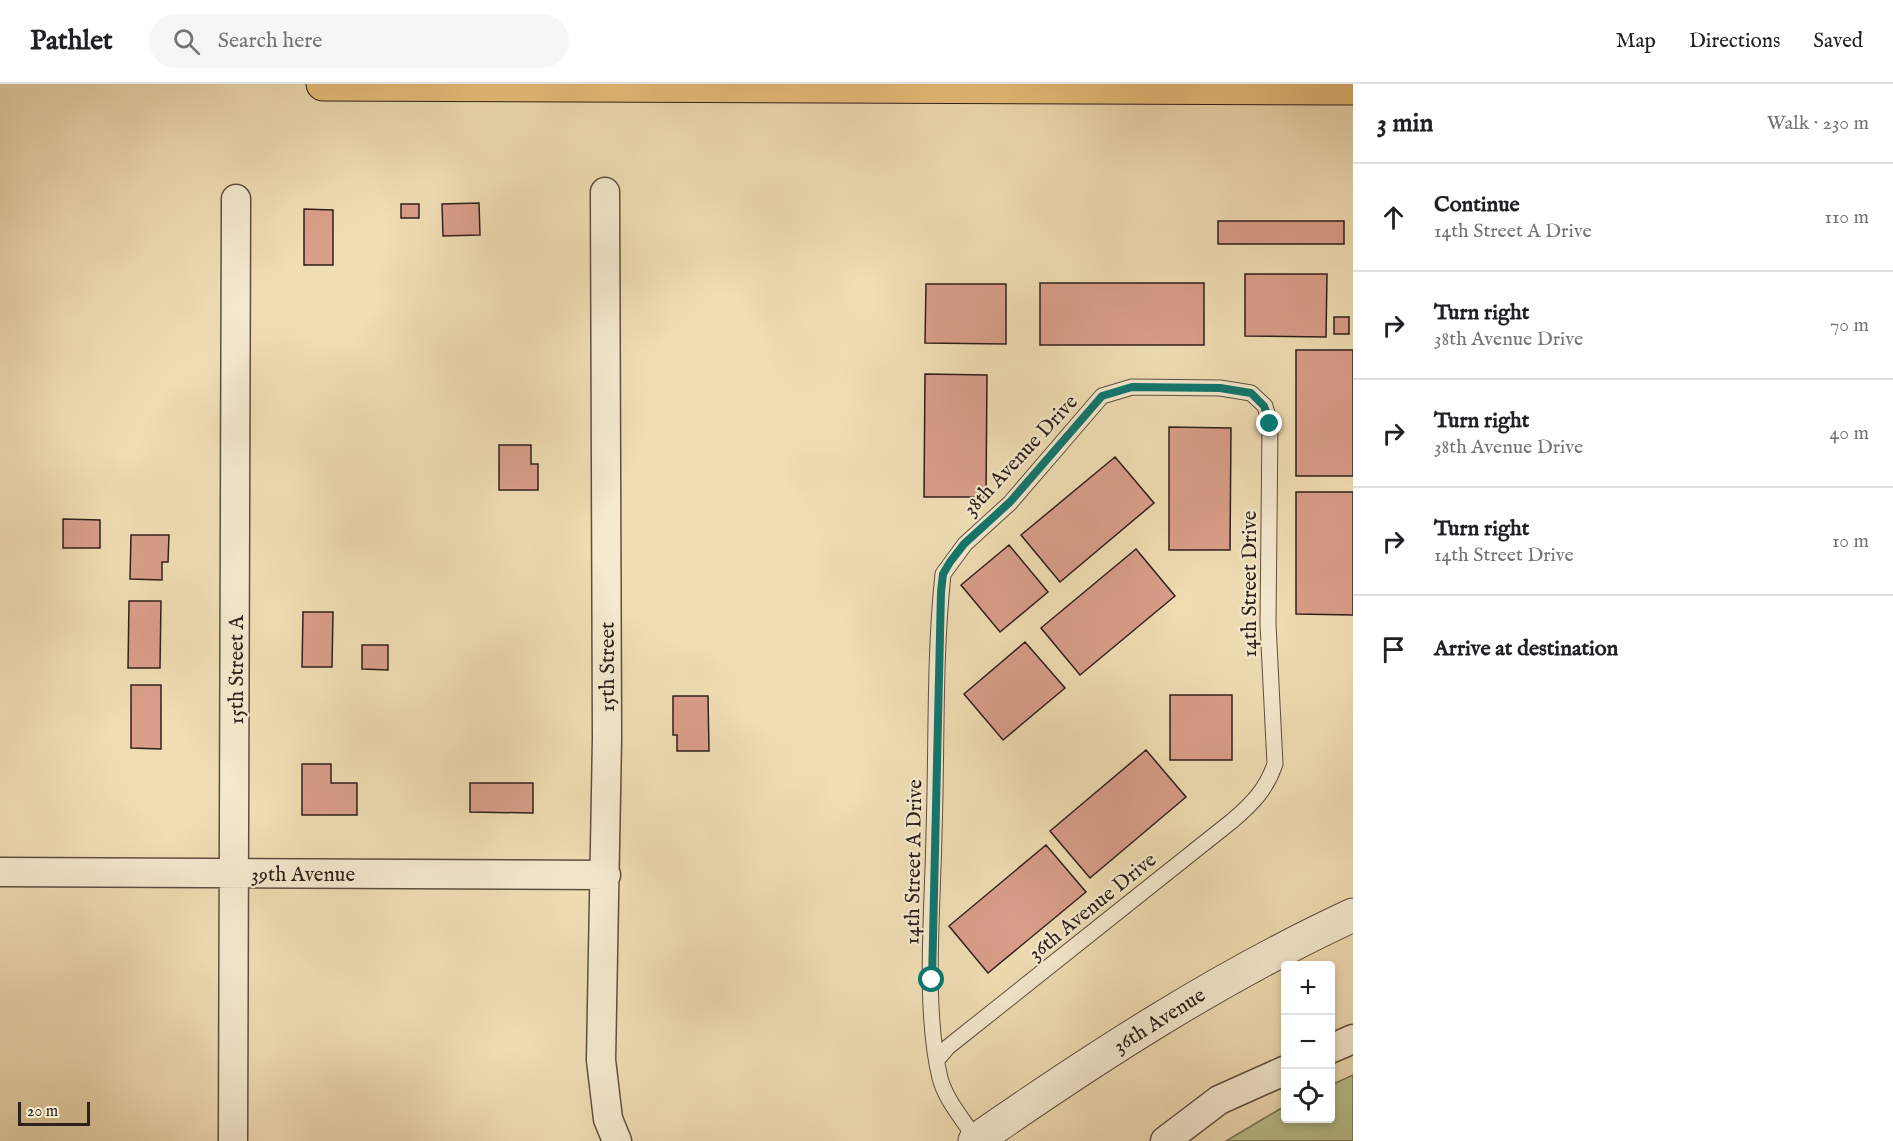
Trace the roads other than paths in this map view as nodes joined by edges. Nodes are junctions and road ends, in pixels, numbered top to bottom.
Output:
1 (323, 84) edge
2 (1353, 88) edge
3 (605, 192) dead end
4 (236, 199) dead end
5 (1251, 393) joint
6 (943, 574) joint
7 (1269, 781) joint
8 (0, 873) edge
9 (235, 873) junction
10 (606, 874) junction
11 (1353, 915) edge
12 (1353, 1039) edge
13 (1335, 1047) edge
14 (937, 1060) junction
15 (1281, 1072) edge
16 (233, 1141) edge
17 (617, 1141) edge
18 (976, 1141) edge
19 (1165, 1141) edge

1 - 2 highway
3 - 10 street, 15th Street
4 - 9 street, 15th Street A
5 - 6 lane, 38th Avenue Drive
5 - 7 lane, 14th Street Drive
6 - 14 lane, 14th Street A Drive
7 - 14 lane, 36th Avenue Drive
8 - 9 street, 39th Avenue
9 - 10 street, 39th Avenue
9 - 16 street, 15th Street A
10 - 17 street, 15th Street
11 - 18 street, 36th Avenue
12 - 13 street
14 - 18 lane, 14th Street A Drive
15 - 19 street

